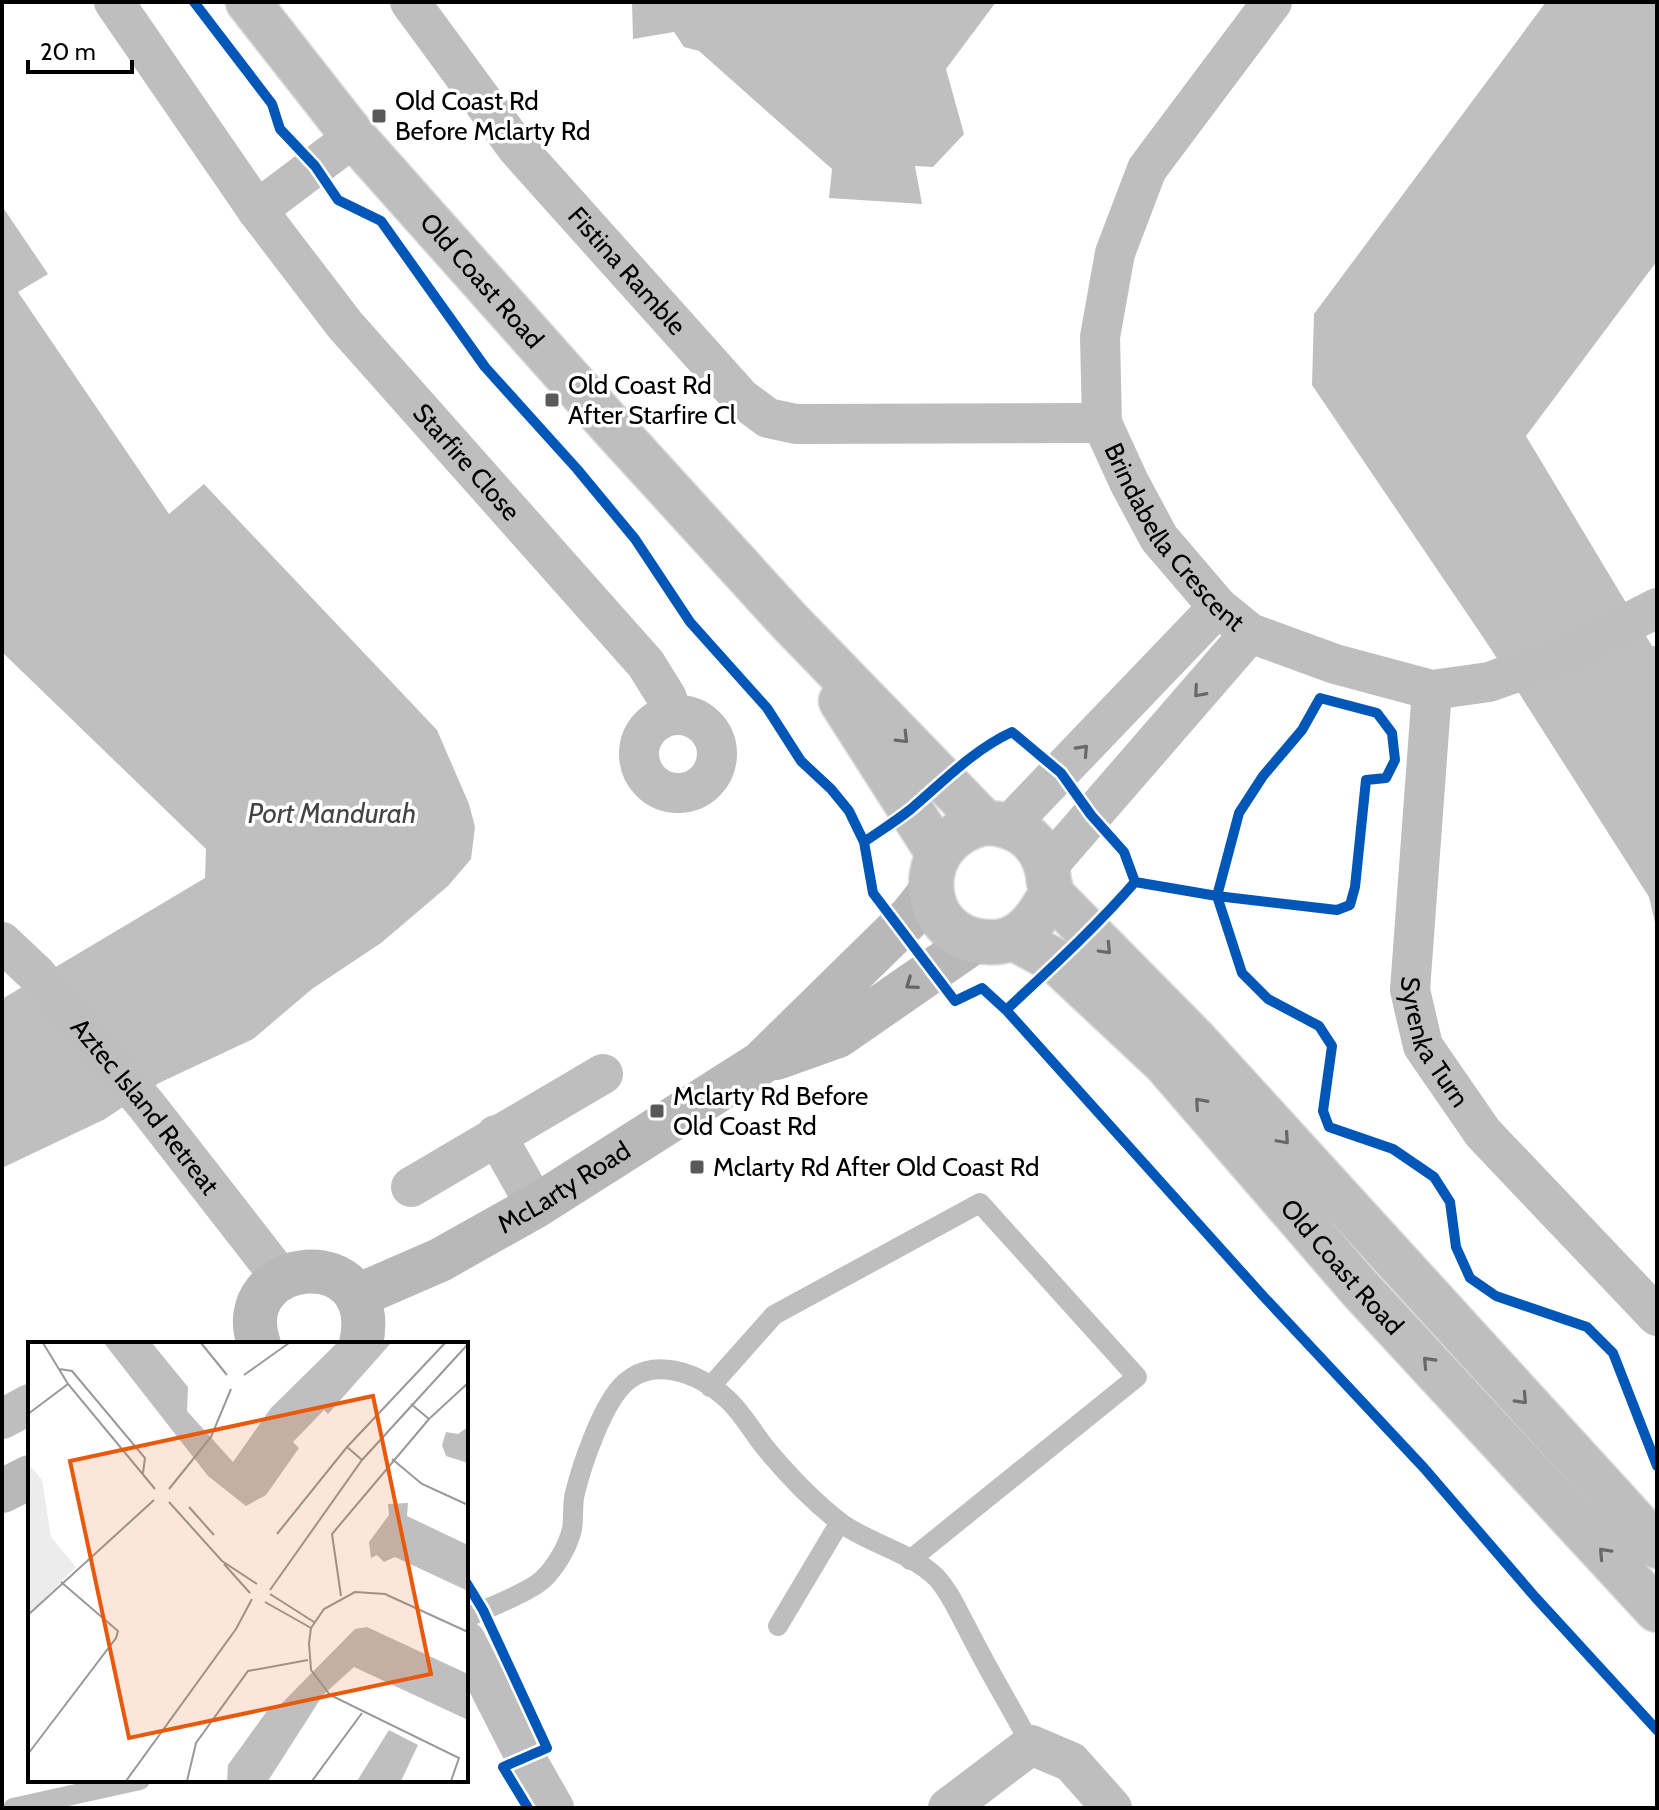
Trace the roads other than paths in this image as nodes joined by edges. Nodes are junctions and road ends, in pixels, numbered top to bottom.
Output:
1 (114, 2) edge
2 (248, 2) edge
3 (410, 2) edge
4 (1272, 2) edge
5 (354, 137) junction
6 (257, 210) junction
7 (1102, 423) junction
8 (1218, 607) junction
9 (1657, 608) edge
10 (790, 622) junction
11 (1250, 633) junction
12 (1432, 690) junction
13 (671, 715) dead end
14 (997, 824) junction
15 (934, 872) junction
16 (1050, 880) junction
17 (994, 939) junction
18 (2, 942) edge
19 (761, 1063) junction
20 (603, 1074) dead end
21 (496, 1135) junction
22 (411, 1187) dead end
23 (536, 1206) junction
24 (281, 1278) junction
25 (357, 1296) junction
26 (1657, 1316) edge
27 (259, 1342) edge
28 (361, 1342) edge
29 (710, 1387) junction
30 (28, 1405) edge
31 (2, 1419) edge
32 (28, 1478) edge
33 (2, 1491) edge
34 (840, 1522) junction
35 (1657, 1546) edge
36 (910, 1560) junction
37 (1657, 1610) edge
38 (468, 1617) edge
39 (778, 1626) dead end
40 (468, 1645) edge
41 (1031, 1745) junction
42 (131, 1782) edge
43 (13, 1808) edge
44 (554, 1808) edge
45 (948, 1808) edge
46 (1112, 1808) edge

1 - 6 street, Starfire Close
2 - 5 main road, Old Coast Road
3 - 7 street, Fistina Ramble
4 - 7 street, Brindabella Crescent
5 - 6 street
5 - 10 main road, Old Coast Road
6 - 13 street, Starfire Close
7 - 8 street, Brindabella Crescent
8 - 11 street, Brindabella Crescent
14 -> 8 street
9 - 12 street, Brindabella Crescent
10 -> 14 main road, Old Coast Road
10 - 15 main road, Old Coast Road
11 - 12 street, Brindabella Crescent
11 -> 16 street
12 - 26 street, Syrenka Turn
14 - 15 main road
14 - 16 main road, Old Coast Road
15 - 17 main road, Old Coast Road
15 - 19 street, McLarty Road
16 - 17 main road
16 -> 35 main road, Old Coast Road
17 -> 19 street, McLarty Road
37 -> 17 main road, Old Coast Road
18 - 24 street, Aztec Island Retreat
19 - 23 street, McLarty Road
20 - 21 street
21 - 22 street
21 - 23 street
23 - 25 street, McLarty Road
24 - 25 street
24 - 27 street
25 - 28 street
29 - 34 lane
29 - 36 lane
29 - 38 lane
30 - 31 street
32 - 33 street
34 - 36 lane
34 - 39 lane
36 - 41 lane
40 - 44 street
41 - 45 street
41 - 46 street
42 - 43 lane

